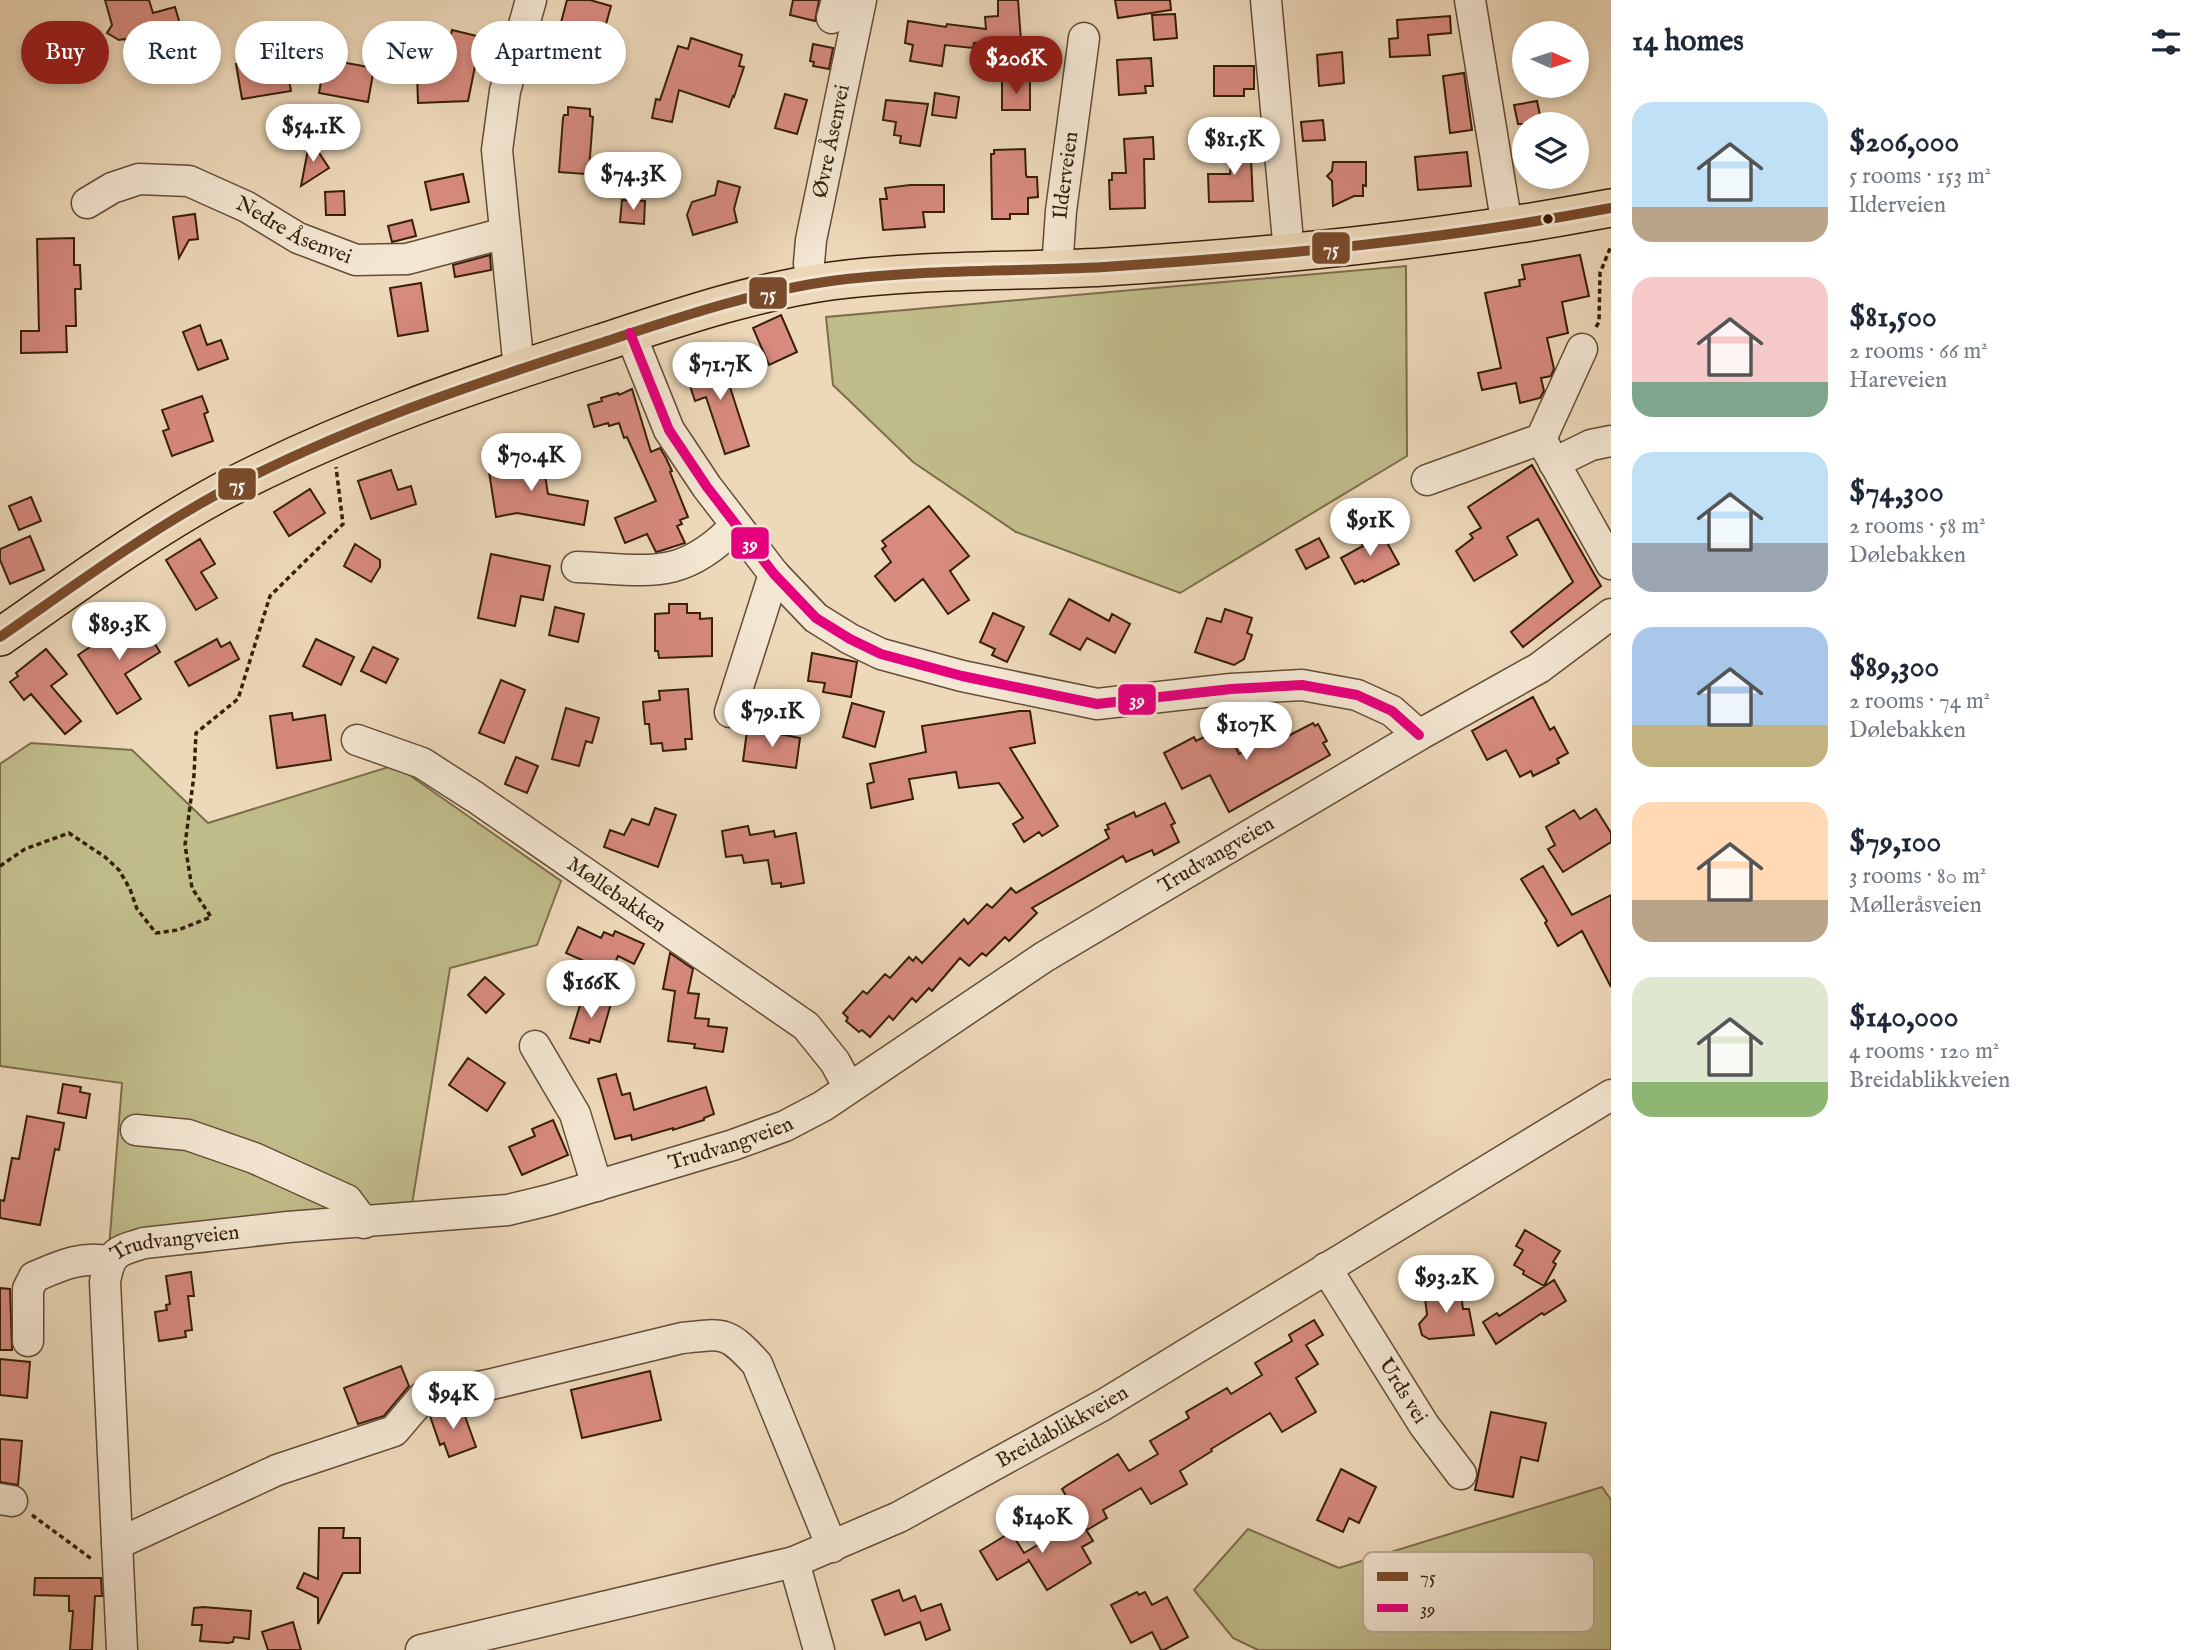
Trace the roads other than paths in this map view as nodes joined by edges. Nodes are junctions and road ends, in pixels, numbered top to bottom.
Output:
1 (531, 0) edge
2 (861, 0) edge
3 (1266, 0) edge
4 (1470, 0) edge
5 (1084, 38) dead end
6 (87, 202) dead end
7 (1611, 208) edge
8 (1507, 226) junction
9 (505, 233) junction
10 (1289, 252) junction
11 (1057, 269) junction
12 (811, 284) junction
13 (630, 333) junction
14 (1582, 349) road end
15 (519, 369) junction
16 (1611, 441) edge
17 (1548, 451) junction
18 (1427, 480) dead end
19 (736, 525) junction
20 (1611, 564) edge
21 (577, 567) dead end
22 (774, 574) junction
23 (1611, 614) edge
24 (0, 636) edge
25 (730, 712) dead end
26 (1419, 735) junction
27 (357, 740) dead end
28 (535, 1046) dead end
29 (849, 1088) junction
30 (1611, 1095) edge
31 (136, 1130) dead end
32 (597, 1186) junction
33 (364, 1223) junction
34 (108, 1261) junction
35 (1326, 1268) junction
36 (28, 1341) dead end
37 (1461, 1475) dead end
38 (832, 1547) junction
39 (117, 1556) junction
40 (794, 1562) junction
41 (122, 1650) edge
42 (422, 1650) edge
43 (819, 1650) edge

1 - 9 street
2 - 12 street, Øvre Åsenvei
3 - 10 street
4 - 8 street
5 - 11 street, Ilderveien
6 - 9 street, Nedre Åsenvei
7 - 8 main road
8 - 10 main road
9 - 15 street
10 - 11 main road
11 - 12 main road
12 - 13 main road
13 - 15 main road
13 - 19 street
14 - 17 street
15 - 24 main road
16 - 17 street
17 - 18 street
17 - 20 street
19 - 21 street
19 - 22 street
22 - 25 street
22 - 26 street
23 - 26 street, Trudvangveien
26 - 29 street, Trudvangveien
27 - 29 street, Møllebakken
28 - 32 street
29 - 32 street, Trudvangveien
30 - 35 street, Breidablikkveien
31 - 33 street
32 - 33 street, Trudvangveien
33 - 34 street, Trudvangveien
34 - 36 street
34 - 39 street, Trudvangveien
35 - 37 street, Urds vei
35 - 38 street, Breidablikkveien
38 - 39 street
38 - 40 street, Breidablikkveien
39 - 41 street, Trudvangveien
40 - 42 street, Breidablikkveien
40 - 43 street

